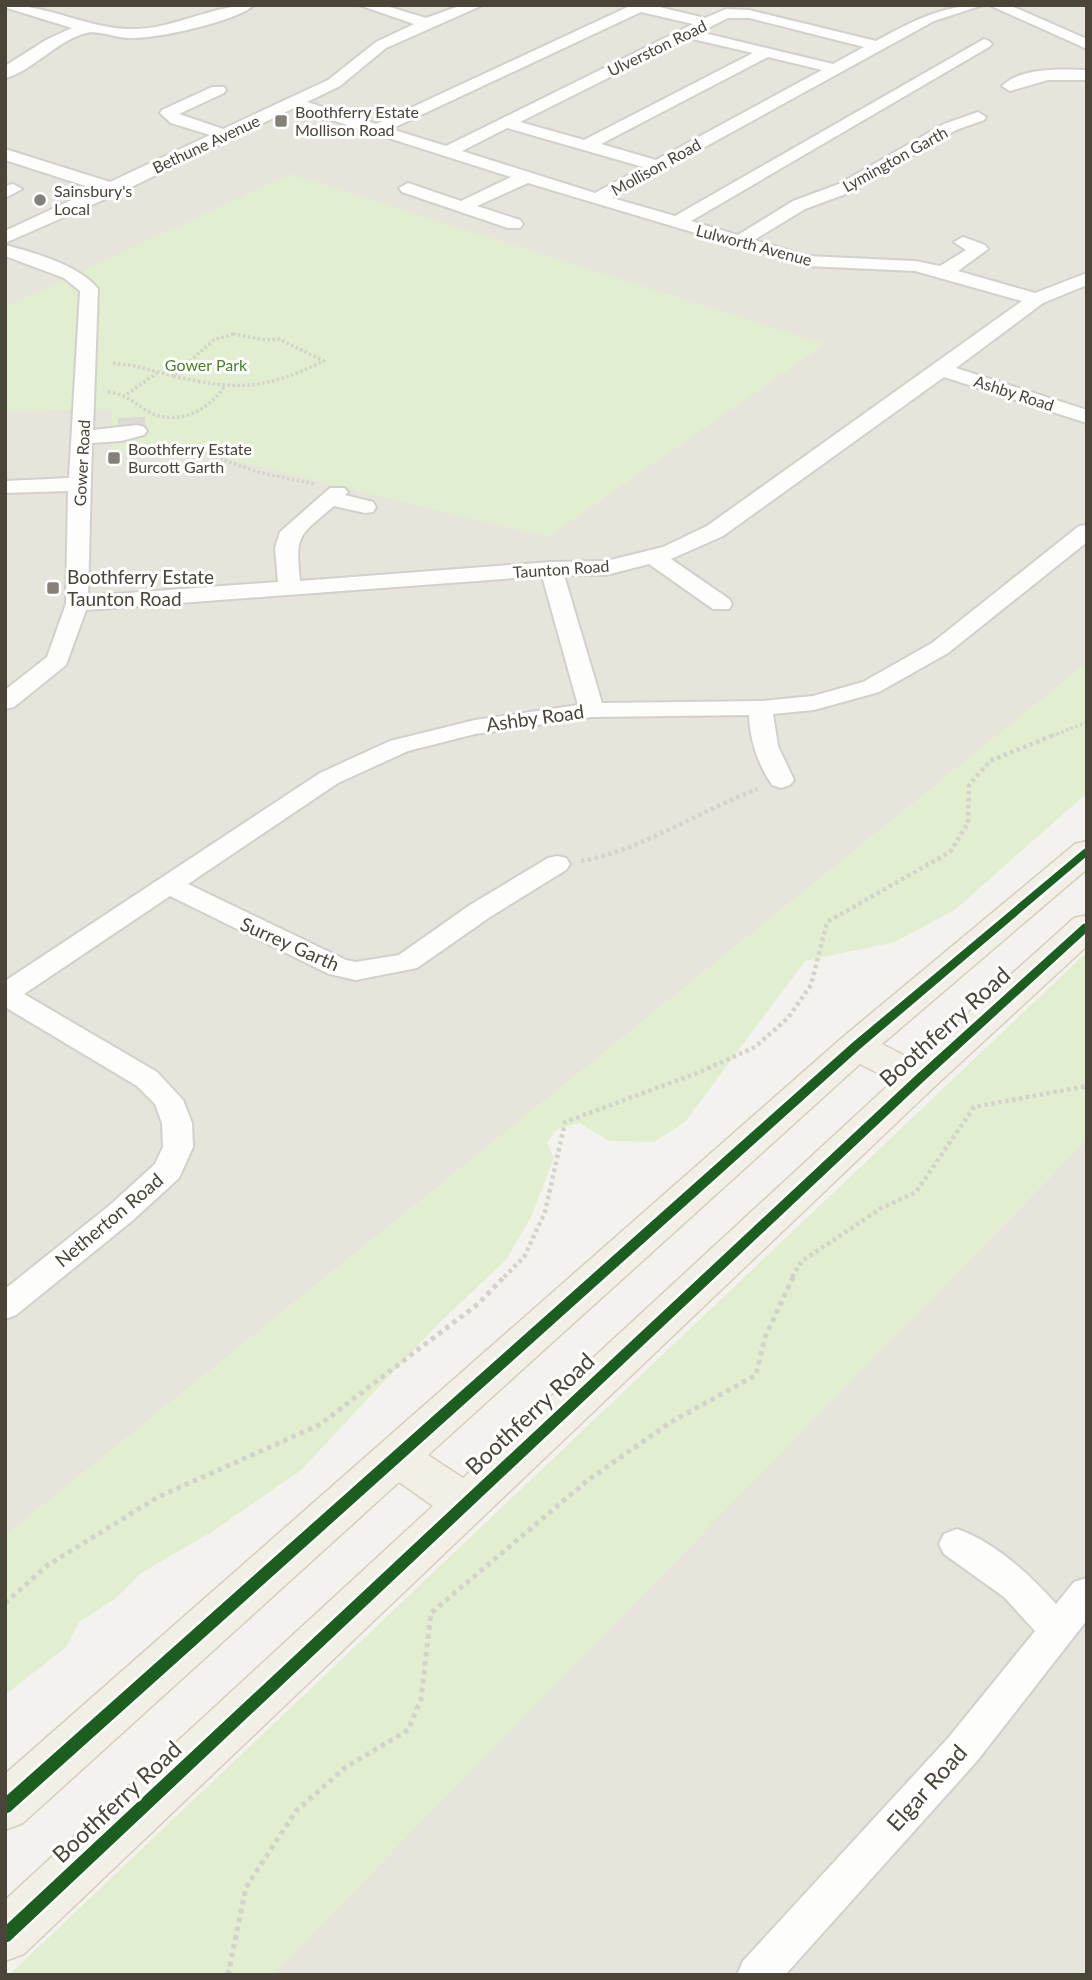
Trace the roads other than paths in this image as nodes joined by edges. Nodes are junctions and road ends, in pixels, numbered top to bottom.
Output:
1 (12, 5) edge
2 (247, 5) edge
3 (366, 5) edge
4 (476, 5) edge
5 (976, 5) edge
6 (996, 5) edge
7 (642, 6) edge
8 (427, 23) junction
9 (708, 23) junction
10 (86, 28) junction
11 (688, 33) junction
12 (881, 44) junction
13 (984, 44) dead end
14 (1087, 45) edge
15 (767, 52) junction
16 (1014, 68) dead end
17 (835, 69) junction
18 (5, 73) edge
19 (1087, 75) edge
20 (1034, 76) junction
21 (1010, 86) dead end
22 (218, 90) dead end
23 (162, 100) dead end
24 (294, 103) junction
25 (181, 105) junction
26 (978, 117) dead end
27 (507, 123) junction
28 (377, 129) junction
29 (223, 135) junction
30 (587, 145) junction
31 (449, 151) junction
32 (5, 154) edge
33 (31, 162) junction
34 (658, 166) junction
35 (528, 176) junction
36 (8, 186) edge
37 (408, 188) dead end
38 (113, 189) junction
39 (597, 199) junction
40 (462, 207) junction
41 (676, 223) junction
42 (514, 224) dead end
43 (5, 239) edge
44 (738, 242) junction
45 (963, 242) dead end
46 (5, 250) edge
47 (943, 272) junction
48 (1087, 278) edge
49 (1036, 299) junction
50 (942, 370) junction
51 (1087, 416) edge
52 (82, 437) junction
53 (136, 440) road end
54 (79, 484) junction
55 (5, 487) edge
56 (365, 507) dead end
57 (1087, 531) edge
58 (654, 557) junction
59 (551, 569) junction
60 (290, 588) junction
61 (77, 604) junction
62 (721, 604) dead end
63 (5, 702) edge
64 (761, 708) junction
65 (592, 709) junction
66 (781, 780) road end
67 (1087, 851) edge
68 (557, 864) road end
69 (170, 885) junction
70 (1087, 926) edge
71 (5, 995) edge
72 (856, 1046) junction
73 (919, 1079) junction
74 (5, 1307) edge
75 (396, 1457) junction
76 (465, 1504) junction
77 (957, 1544) dead end
78 (1087, 1593) edge
79 (1057, 1630) junction
80 (5, 1807) edge
81 (5, 1936) edge
82 (758, 1975) edge

1 - 10 street
2 - 10 street
3 - 8 street
4 - 8 street, Bethune Avenue
5 - 12 street, Mollison Road
6 - 14 street
7 - 9 street
7 - 28 street
8 - 24 street, Bethune Avenue
9 - 11 street, Ulverston Road
9 - 12 street, Ulverston Road
10 - 18 street
11 - 15 street
11 - 27 street, Ulverston Road
12 - 17 street, Mollison Road
13 - 41 street
15 - 17 street
15 - 30 street
16 - 20 street
17 - 34 street, Mollison Road
19 - 20 street
20 - 21 street
22 - 25 street
23 - 25 street
24 - 28 street, Mollison Road
24 - 29 street, Bethune Avenue
25 - 29 street
26 - 44 street, Lymington Garth
27 - 30 street
27 - 31 street, Ulverston Road
28 - 31 street, Mollison Road
29 - 38 street, Bethune Avenue
30 - 34 street
31 - 35 street, Mollison Road
32 - 33 street
33 - 36 street
33 - 38 street
34 - 39 street, Mollison Road
35 - 39 street, Mollison Road
35 - 40 street
37 - 40 street
38 - 43 street, Bethune Avenue
39 - 41 street, Lulworth Avenue
40 - 42 street
41 - 44 street, Lulworth Avenue
44 - 47 street, Lulworth Avenue
45 - 47 street
46 - 52 street, Gower Road
47 - 49 street, Lulworth Avenue
48 - 49 street, Taunton Road
49 - 50 street, Taunton Road
50 - 51 street, Ashby Road
50 - 58 street, Taunton Road
52 - 53 street
52 - 54 street, Gower Road
54 - 55 street
54 - 61 street, Gower Road
56 - 60 street
57 - 64 street, Ashby Road
58 - 59 street, Taunton Road
58 - 62 street
59 - 60 street, Taunton Road
59 - 65 street
60 - 61 street, Taunton Road
61 - 63 street, Gower Road
64 - 65 street, Ashby Road
64 - 66 street
65 - 69 street, Ashby Road
67 - 72 main road, Boothferry Road
68 - 69 street, Surrey Garth
69 - 71 street, Ashby Road
70 - 73 main road, Boothferry Road
71 - 74 street, Netherton Road
72 - 73 main road
72 - 75 main road, Boothferry Road
73 - 76 main road, Boothferry Road
75 - 76 main road
75 - 80 main road, Boothferry Road
76 - 81 main road, Boothferry Road
77 - 79 street
78 - 79 street, Elgar Road
79 - 82 street, Elgar Road

